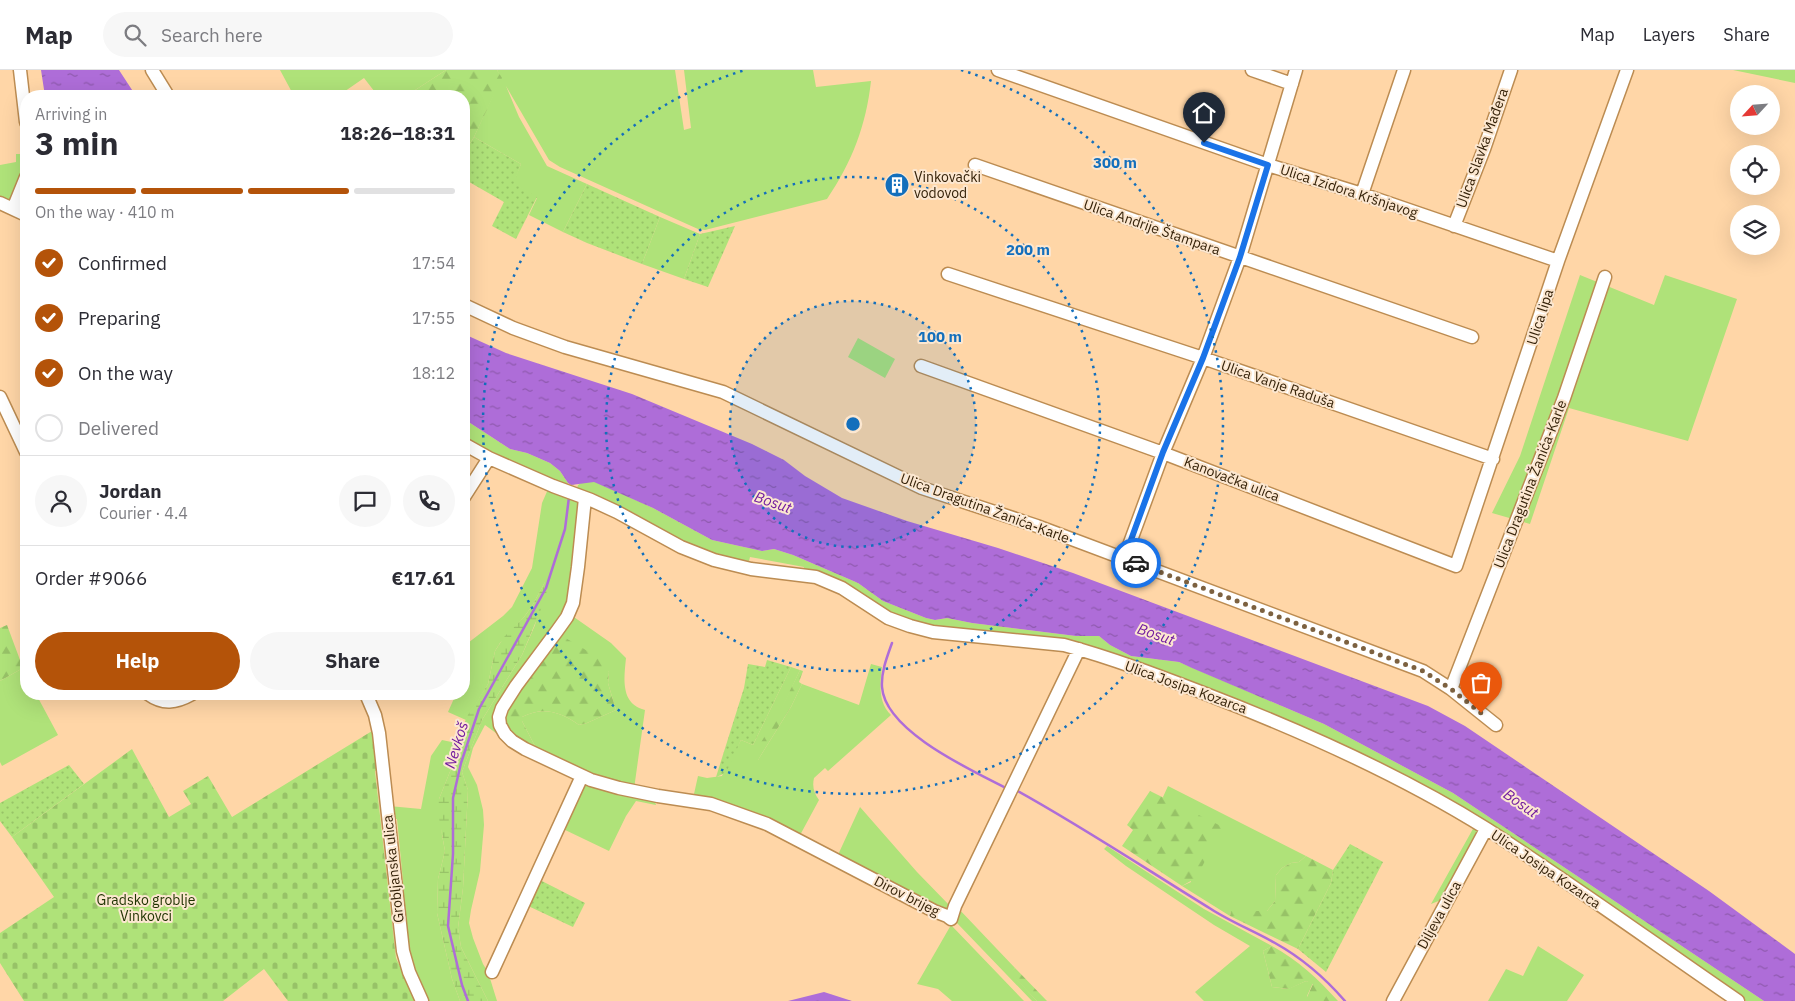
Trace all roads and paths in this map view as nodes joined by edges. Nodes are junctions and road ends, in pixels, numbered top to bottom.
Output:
1 (20, 70) edge
2 (152, 70) edge
3 (998, 70) edge
4 (1252, 70) edge
5 (1296, 70) edge
6 (1404, 70) edge
7 (1511, 70) edge
8 (1627, 70) edge
9 (1292, 84) junction
10 (22, 90) edge
11 (164, 90) edge
12 (1268, 165) junction
13 (975, 166) dead end
14 (20, 192) edge
15 (1362, 194) junction
16 (0, 203) edge
17 (13, 209) junction
18 (20, 212) edge
19 (1454, 226) junction
20 (1240, 257) junction
21 (1558, 261) junction
22 (948, 274) dead end
23 (1605, 277) dead end
24 (470, 308) edge
25 (1472, 337) dead end
26 (1203, 358) junction
27 (921, 366) dead end
28 (0, 397) edge
29 (20, 439) edge
30 (470, 447) edge
31 (1163, 452) junction
32 (489, 458) junction
33 (1494, 459) junction
34 (470, 488) edge
35 (581, 496) junction
36 (1124, 559) junction
37 (1456, 566) joint
38 (1080, 649) junction
39 (1451, 689) junction
40 (155, 700) edge
41 (180, 700) edge
42 (368, 700) edge
43 (1496, 725) dead end
44 (582, 776) junction
45 (1486, 829) junction
46 (492, 972) dead end
47 (422, 1001) edge
48 (1393, 1001) edge
49 (1738, 1001) edge

1 - 10 street
2 - 11 street
3 - 12 street, Ulica Izidora Kršnjavog
4 - 9 street
5 - 9 street
6 - 15 street
7 - 19 street, Ulica Slavka Mađera
8 - 21 street, Ulica lipa
9 - 12 street
12 - 15 street, Ulica Izidora Kršnjavog
12 - 20 street
13 - 20 street, Ulica Andrije Štampara
14 - 17 street
15 - 19 street, Ulica Izidora Kršnjavog
16 - 17 street
17 - 18 street
19 - 21 street, Ulica Izidora Kršnjavog
20 - 25 street, Ulica Andrije Štampara
20 - 26 street
21 - 33 street, Ulica lipa
22 - 26 street, Ulica Vanje Raduša
23 - 39 street, Ulica Dragutina Žanića-Karle
24 - 36 street, Ulica Dragutina Žanića-Karle
26 - 31 street
26 - 33 street, Ulica Vanje Raduša
27 - 31 street, Kanovačka ulica
28 - 29 street
30 - 32 street, Ulica Josipa Kozarca
31 - 36 street
31 - 37 street, Kanovačka ulica
32 - 34 street
32 - 35 street, Ulica Josipa Kozarca
33 - 37 street, Ulica lipa
35 - 38 street, Ulica Josipa Kozarca
35 - 44 street, Dirov brijeg
36 - 39 street, Ulica Dragutina Žanića-Karle
38 - 44 street, Dirov brijeg
38 - 45 street, Ulica Josipa Kozarca
39 - 43 street, Ulica Dragutina Žanića-Karle
40 - 41 street
42 - 47 street, Grobljanska ulica
44 - 46 street
45 - 48 street, Diljeva ulica
45 - 49 street, Ulica Josipa Kozarca

